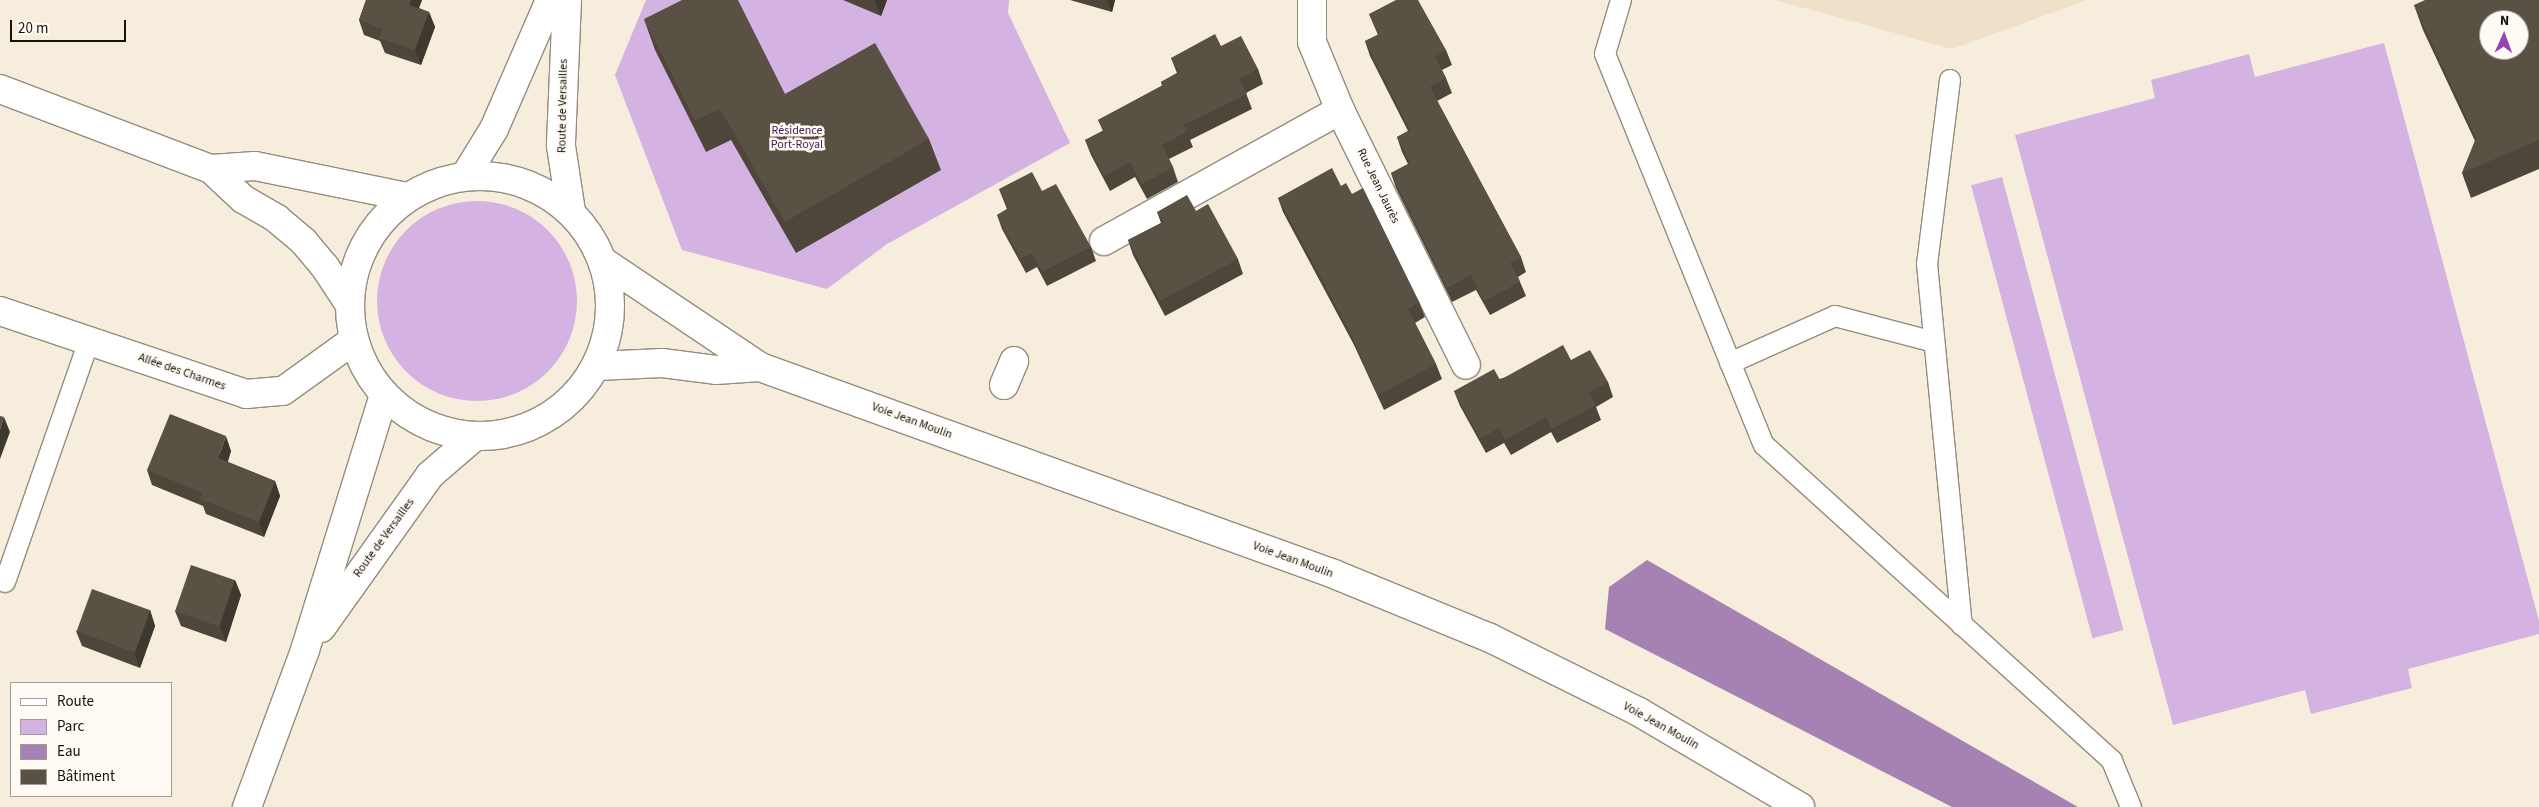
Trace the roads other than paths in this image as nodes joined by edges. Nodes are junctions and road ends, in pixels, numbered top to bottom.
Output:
1 (550, 0) edge
2 (567, 0) edge
3 (1312, 0) edge
4 (1621, 0) edge
5 (1950, 80) dead end
6 (0, 89) edge
7 (1340, 110) junction
8 (211, 169) junction
9 (465, 176) junction
10 (408, 197) junction
11 (571, 211) junction
12 (1104, 241) dead end
13 (604, 262) junction
14 (350, 305) junction
15 (0, 311) edge
16 (89, 340) junction
17 (354, 340) junction
18 (1934, 342) junction
19 (1730, 363) junction
20 (1466, 365) dead end
21 (598, 366) junction
22 (760, 367) junction
23 (384, 395) junction
24 (474, 437) junction
25 (5, 582) dead end
26 (1962, 625) junction
27 (305, 650) junction
28 (247, 807) edge
29 (1800, 807) edge
30 (2130, 807) edge

1 - 9 main road
2 - 11 main road, Route de Versailles
3 - 7 main road, Rue Jean Jaurès
4 - 19 lane
5 - 18 lane
6 - 8 main road
7 - 12 main road
7 - 20 main road, Rue Jean Jaurès
8 - 10 main road
8 - 14 main road
9 - 10 main road
9 - 11 main road
10 - 14 main road
11 - 13 main road
13 - 21 main road
13 - 22 main road, Voie Jean Moulin
14 - 17 main road
15 - 16 main road, Allée des Charmes
16 - 17 main road, Allée des Charmes
16 - 25 lane
17 - 23 main road
18 - 19 lane
18 - 26 lane
19 - 26 lane
21 - 22 main road, Voie Jean Moulin
21 - 24 main road
22 - 29 main road, Voie Jean Moulin
23 - 24 main road
23 - 27 main road, Route de Versailles
24 - 27 main road, Route de Versailles
26 - 30 lane
27 - 28 main road, Route de Versailles

